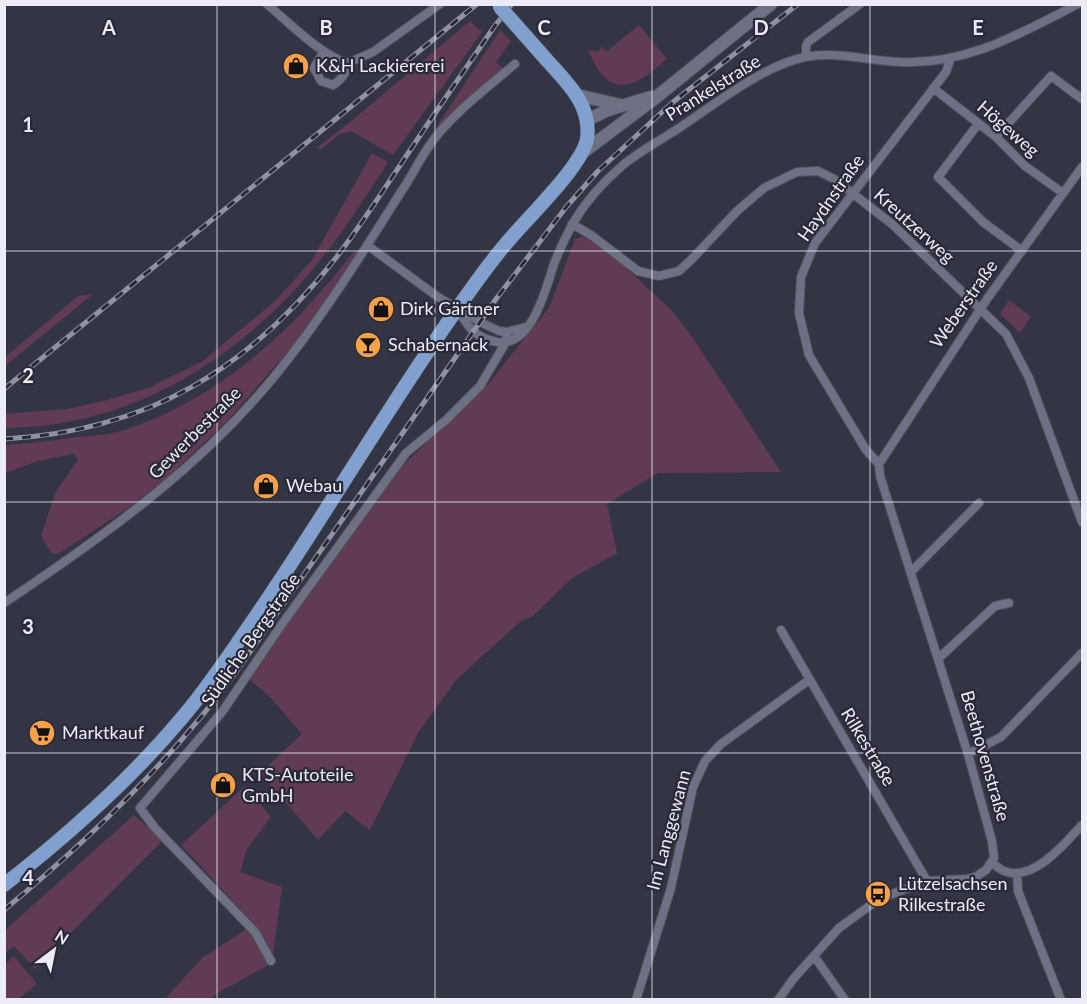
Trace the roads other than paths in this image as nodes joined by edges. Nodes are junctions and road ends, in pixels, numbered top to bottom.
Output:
1 (267, 4) edge
2 (440, 4) edge
3 (497, 4) edge
4 (771, 4) edge
5 (860, 4) edge
6 (1078, 4) edge
7 (324, 51) junction
8 (806, 56) junction
9 (950, 60) junction
10 (348, 63) junction
11 (515, 64) dead end
12 (933, 88) junction
13 (660, 94) junction
14 (577, 95) junction
15 (1083, 99) edge
16 (625, 105) junction
17 (587, 120) junction
18 (626, 120) junction
19 (978, 124) junction
20 (996, 137) junction
21 (581, 154) junction
22 (1083, 167) edge
23 (852, 193) junction
24 (1063, 193) junction
25 (572, 224) junction
26 (367, 246) junction
27 (1022, 251) junction
28 (456, 309) junction
29 (979, 309) junction
30 (528, 327) junction
31 (507, 332) junction
32 (506, 342) junction
33 (879, 464) junction
34 (979, 503) dead end
35 (1083, 522) edge
36 (911, 572) junction
37 (4, 603) edge
38 (1009, 603) dead end
39 (781, 630) dead end
40 (1083, 653) edge
41 (939, 658) junction
42 (809, 680) junction
43 (968, 754) junction
44 (1083, 825) edge
45 (992, 863) junction
46 (1017, 873) junction
47 (927, 881) junction
48 (5, 884) edge
49 (814, 956) junction
50 (271, 960) dead end
51 (636, 999) edge
52 (778, 999) edge
53 (845, 999) edge
54 (1061, 999) edge

1 - 7 street
2 - 10 street
3 - 14 main road, bridge
4 - 13 main road
5 - 8 street
6 - 9 street, Prankelstraße
7 - 10 street
7 - 10 street
8 - 9 street, Prankelstraße
8 - 25 street, Prankelstraße
9 - 12 street, Haydnstraße
11 - 26 street, Gewerbestraße
12 - 19 street, Högeweg
12 - 23 street, Haydnstraße
13 - 16 main road
13 - 18 main road
14 - 16 main road
14 - 17 main road
15 - 20 street
16 - 17 main road
17 - 18 main road
17 - 21 main road
18 - 21 main road
19 - 20 street, Högeweg
19 - 27 street
20 - 24 street, Högeweg
21 - 28 main road
22 - 24 street, Weberstraße
23 - 25 street, Kreutzerweg
23 - 29 street, Kreutzerweg
23 - 33 street, Haydnstraße
24 - 27 street, Weberstraße
25 - 30 street, Prankelstraße
26 - 28 street
26 - 37 street, Gewerbestraße
27 - 29 street, Weberstraße
28 - 31 street
28 - 32 street
28 - 48 main road
29 - 33 street, Weberstraße
29 - 35 street, Kreutzerweg
30 - 31 street
30 - 32 street, Prankelstraße
31 - 32 street, Südliche Bergstraße
32 - 50 street, Südliche Bergstraße
33 - 36 street, Beethovenstraße
34 - 36 street
36 - 41 street, Beethovenstraße
38 - 41 street
39 - 42 street, Rilkestraße
40 - 43 street
41 - 43 street, Beethovenstraße
42 - 47 street, Rilkestraße
42 - 51 street, Im Langgewann
43 - 45 street, Beethovenstraße
44 - 46 street
45 - 46 street
45 - 47 street
46 - 54 street
47 - 49 street
49 - 52 street
49 - 53 street

